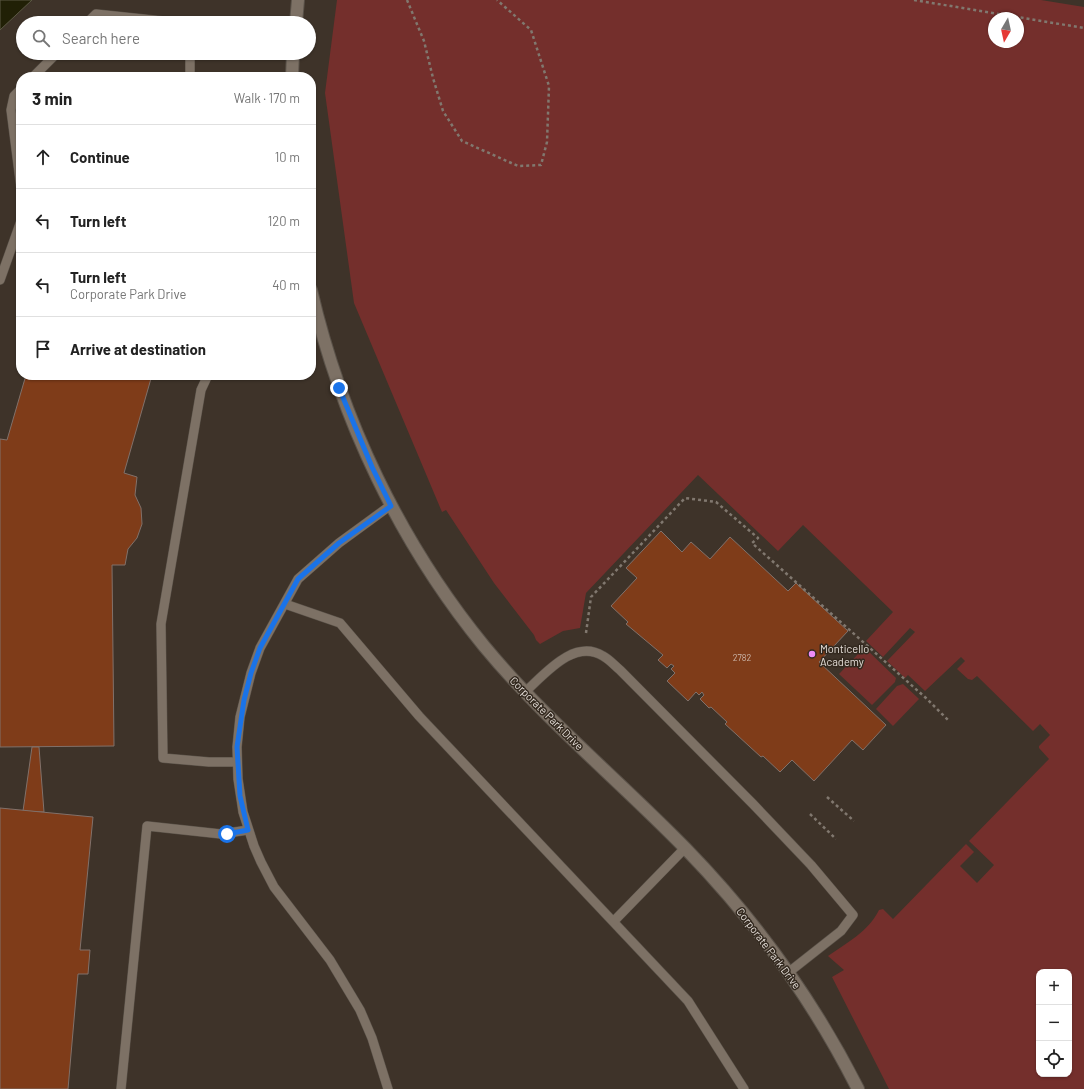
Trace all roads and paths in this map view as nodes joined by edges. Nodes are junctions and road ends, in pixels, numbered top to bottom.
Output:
1 (298, 0) edge
2 (407, 0) edge
3 (497, 0) edge
4 (914, 0) edge
5 (94, 16) edge
6 (115, 16) edge
7 (297, 16) edge
8 (1084, 28) edge
9 (50, 60) edge
10 (190, 60) edge
11 (293, 60) edge
12 (38, 72) edge
13 (190, 72) edge
14 (292, 72) edge
15 (16, 94) edge
16 (16, 149) edge
17 (16, 235) edge
18 (0, 280) edge
19 (316, 310) edge
20 (206, 380) edge
21 (391, 506) junction
22 (285, 604) junction
23 (586, 632) dead end
24 (525, 692) junction
25 (949, 721) dead end
26 (237, 762) junction
27 (827, 797) dead end
28 (810, 814) dead end
29 (854, 821) dead end
30 (248, 830) junction
31 (836, 839) dead end
32 (685, 848) junction
33 (614, 922) junction
34 (789, 972) junction
35 (122, 1089) edge
36 (388, 1089) edge
37 (744, 1089) edge
38 (858, 1089) edge

1 - 7 street
2 - 3 path
4 - 8 path
5 - 6 lane
9 - 12 lane
10 - 13 lane
11 - 14 street
15 - 16 lane
17 - 18 lane
19 - 21 street, Corporate Park Drive
20 - 26 lane
21 - 22 lane
21 - 24 street, Corporate Park Drive
22 - 26 lane
22 - 33 lane
23 - 25 path
24 - 32 street, Corporate Park Drive
24 - 34 lane
26 - 30 lane
27 - 29 path
28 - 31 path
30 - 35 lane
30 - 36 lane
32 - 33 lane
32 - 34 street, Corporate Park Drive
33 - 37 lane
34 - 38 street, Corporate Park Drive

